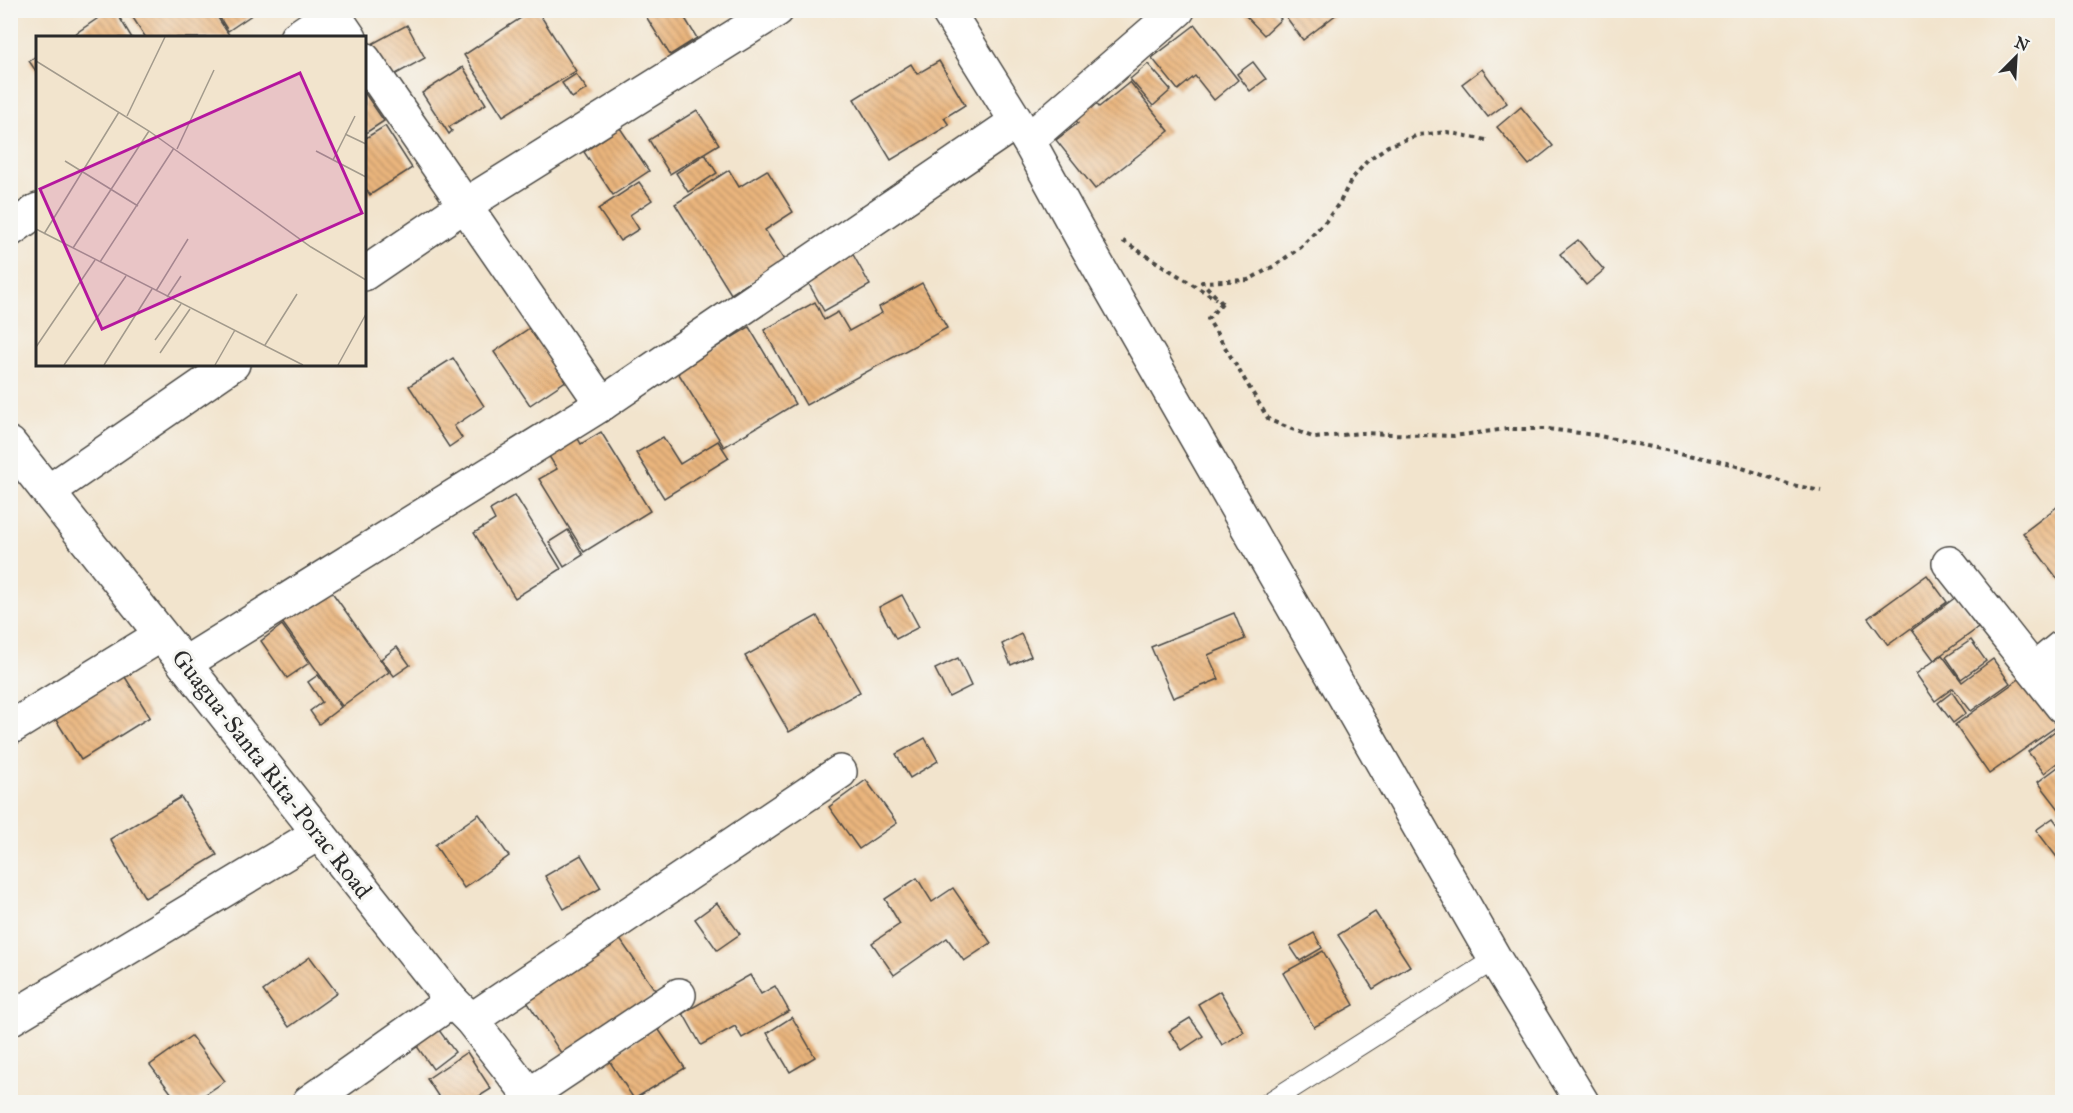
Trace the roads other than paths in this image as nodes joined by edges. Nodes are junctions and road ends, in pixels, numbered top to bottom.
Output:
1 (777, 10) edge
2 (947, 10) edge
3 (1178, 10) edge
4 (337, 18) edge
5 (300, 36) edge
6 (366, 62) edge
7 (1022, 131) junction
8 (465, 205) junction
9 (36, 211) edge
10 (10, 230) edge
11 (366, 273) edge
12 (230, 366) edge
13 (602, 404) junction
14 (10, 444) edge
15 (49, 491) junction
16 (1949, 563) dead end
17 (161, 635) junction
18 (2062, 647) edge
19 (184, 664) junction
20 (2034, 670) junction
21 (2062, 706) edge
22 (10, 728) edge
23 (840, 772) dead end
24 (319, 833) junction
25 (1495, 959) junction
26 (679, 995) dead end
27 (461, 1011) junction
28 (10, 1019) edge
29 (532, 1099) edge
30 (309, 1102) edge
31 (1270, 1102) edge
32 (1582, 1102) edge

1 - 8 street
2 - 7 street
3 - 7 street
4 - 5 street
6 - 8 street
7 - 13 street
7 - 25 street
8 - 11 street
8 - 13 street
9 - 10 street
12 - 15 street
13 - 19 street
14 - 15 street, Guagua-Santa Rita-Porac Road
15 - 17 street, Guagua-Santa Rita-Porac Road
16 - 20 street
17 - 19 street, Guagua-Santa Rita-Porac Road
17 - 22 street
18 - 20 street
19 - 24 street, Guagua-Santa Rita-Porac Road
20 - 21 street
23 - 27 street
24 - 27 street, Guagua-Santa Rita-Porac Road
24 - 28 street
25 - 31 lane
25 - 32 street
26 - 29 street
27 - 29 street, Guagua-Santa Rita-Porac Road
27 - 30 street

